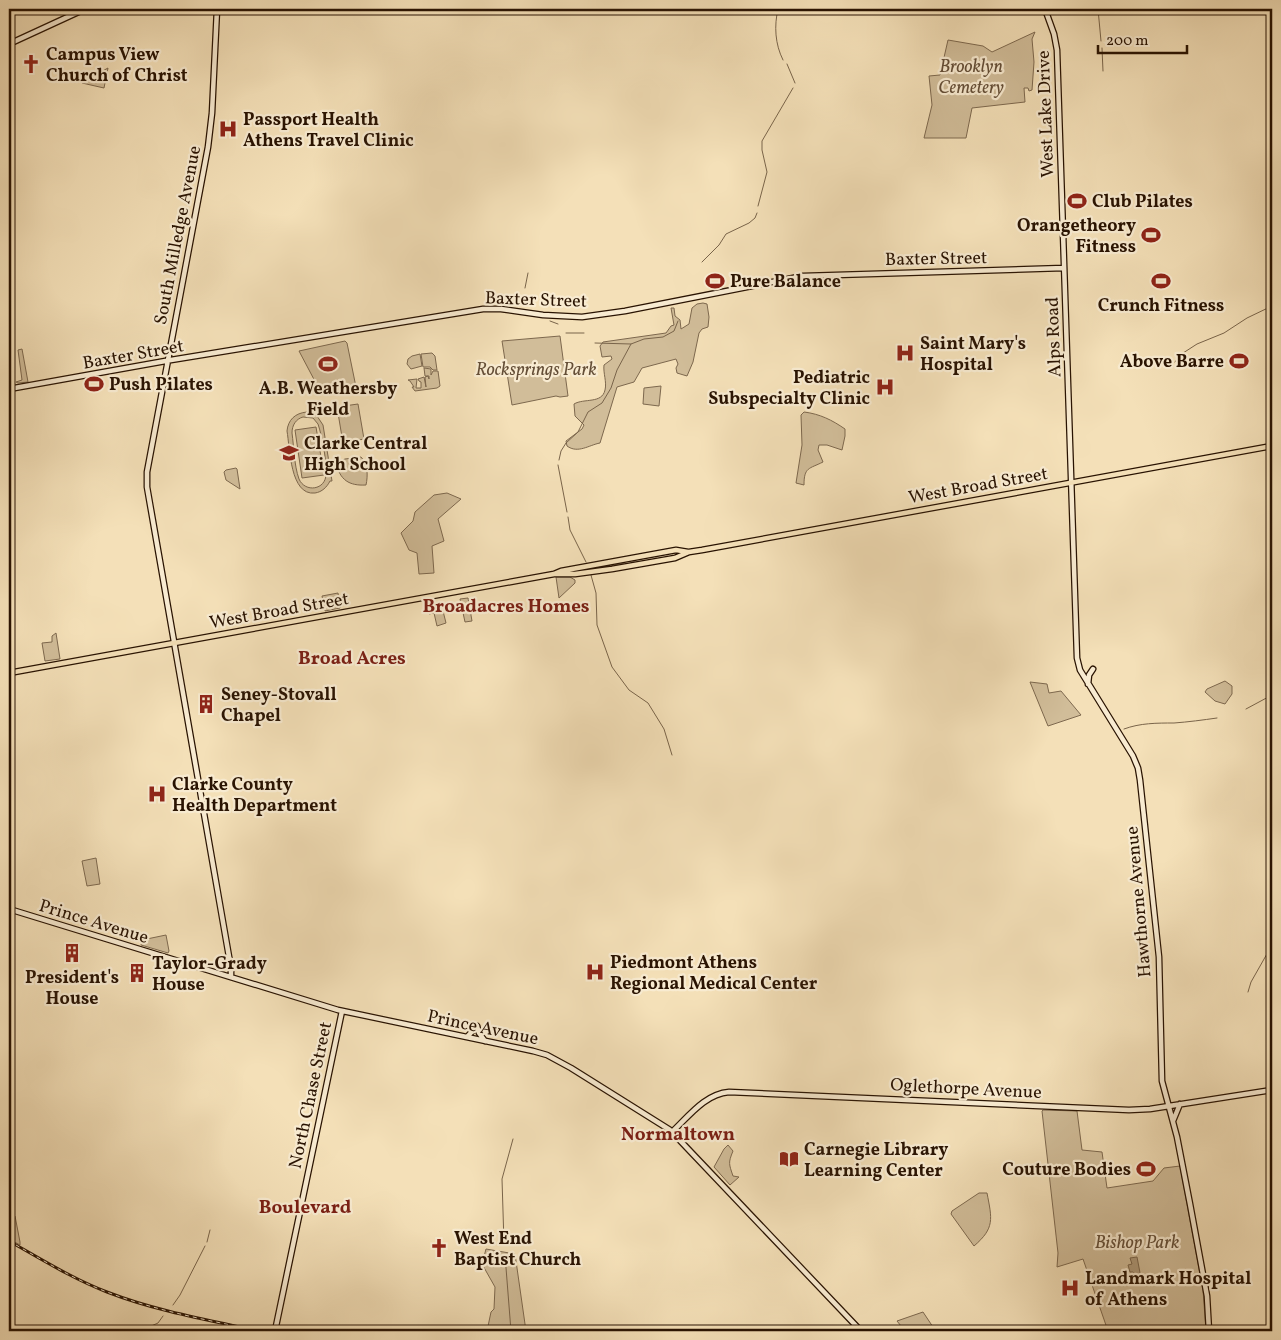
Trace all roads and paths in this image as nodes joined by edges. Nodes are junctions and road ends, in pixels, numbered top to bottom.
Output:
1 (85, 9) edge
2 (217, 9) edge
3 (1045, 9) edge
4 (9, 44) edge
5 (1062, 190) joint
6 (1064, 268) junction
7 (167, 361) junction
8 (9, 389) edge
9 (1272, 446) edge
10 (1071, 482) junction
11 (175, 642) junction
12 (1093, 670) dead end
13 (9, 673) edge
14 (1088, 684) junction
15 (9, 908) edge
16 (231, 977) junction
17 (342, 1011) junction
18 (466, 1037) junction
19 (485, 1041) junction
20 (1272, 1090) edge
21 (1180, 1104) junction
22 (1167, 1106) junction
23 (1172, 1122) junction
24 (672, 1132) junction
25 (275, 1330) edge
26 (861, 1331) edge
27 (1209, 1331) edge

1 - 4 main road
2 - 7 main road, South Milledge Avenue
3 - 5 main road, West Lake Drive
5 - 6 main road, Alps Road
6 - 7 main road, Baxter Street
6 - 10 main road, Alps Road
7 - 8 main road, Baxter Street
7 - 11 main road, South Milledge Avenue
9 - 10 main road, West Broad Street
10 - 11 main road, West Broad Street
10 - 14 main road, Hawthorne Avenue
11 - 13 main road, West Broad Street
11 - 16 main road, South Milledge Avenue
12 - 14 main road
14 - 22 main road, Hawthorne Avenue
15 - 16 main road, Prince Avenue
16 - 17 main road, Prince Avenue
17 - 18 main road, Prince Avenue
17 - 25 main road, North Chase Street
18 - 19 main road, Prince Avenue
18 - 19 main road
19 - 24 main road, Prince Avenue
20 - 21 main road, Oglethorpe Avenue
21 - 22 main road, Oglethorpe Avenue
21 - 23 main road
22 - 23 main road, Hawthorne Avenue
22 - 24 main road, Oglethorpe Avenue
23 - 27 main road, Hawthorne Avenue
24 - 26 main road, Prince Avenue

